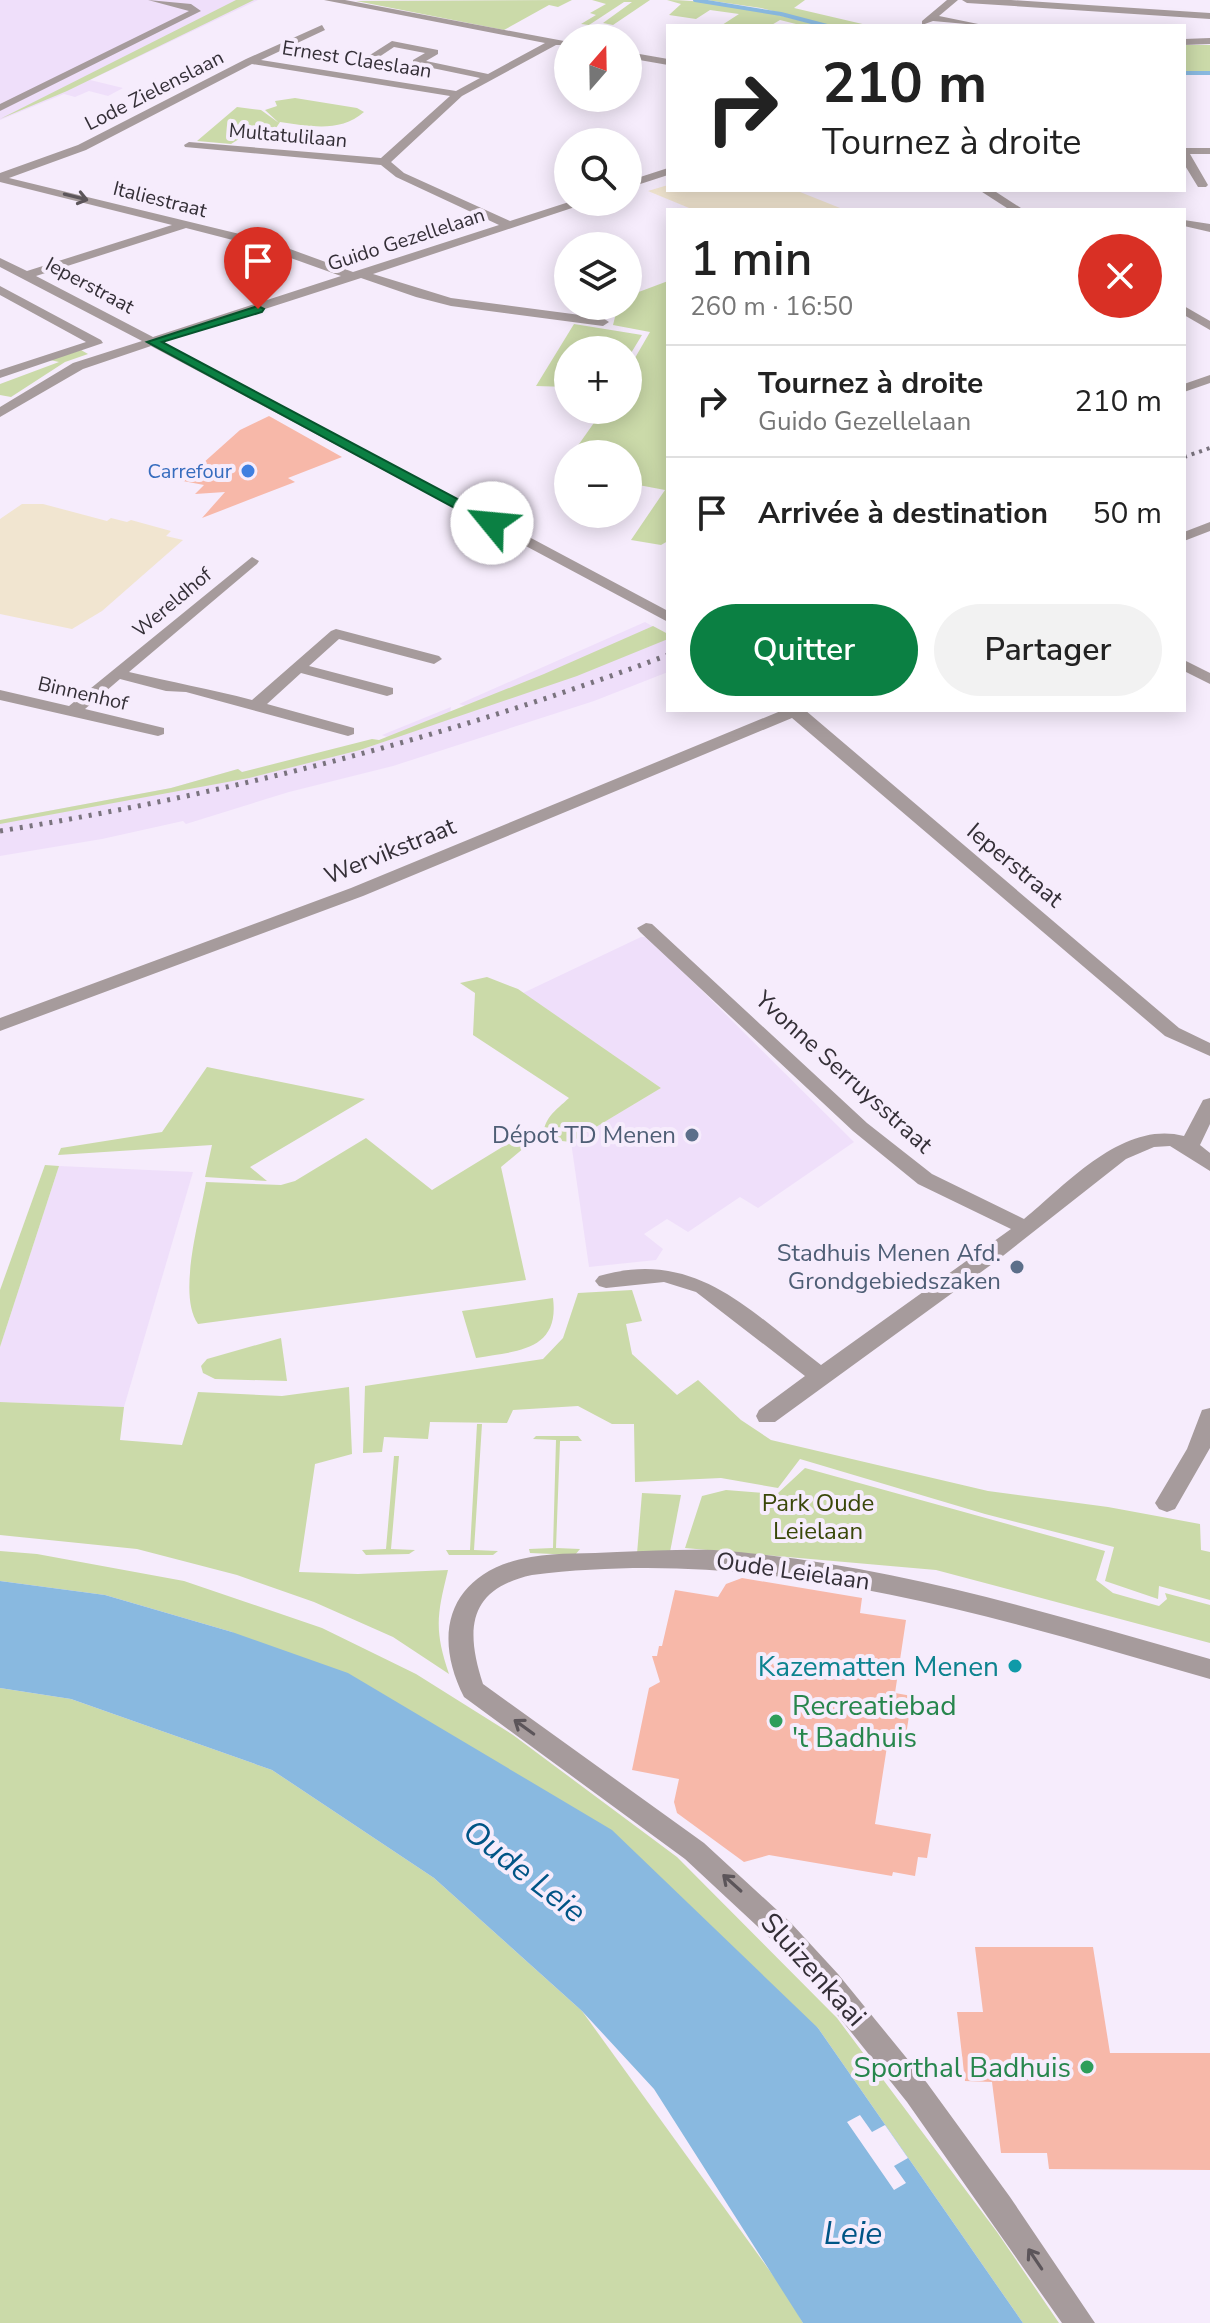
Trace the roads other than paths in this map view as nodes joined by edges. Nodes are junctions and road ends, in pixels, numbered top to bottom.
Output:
1 (153, 0) edge
2 (329, 0) edge
3 (953, 0) edge
4 (967, 0) edge
5 (1110, 5) edge
6 (1210, 16) edge
7 (932, 18) junction
8 (924, 24) edge
9 (970, 24) edge
10 (322, 28) dead end
11 (1210, 41) edge
12 (554, 42) edge
13 (1186, 42) edge
14 (554, 43) edge
15 (375, 55) dead end
16 (642, 57) edge
17 (250, 61) junction
18 (666, 62) edge
19 (488, 77) junction
20 (458, 94) junction
21 (0, 108) edge
22 (189, 145) dead end
23 (1210, 151) edge
24 (1186, 152) edge
25 (1186, 156) edge
26 (384, 162) junction
27 (666, 172) edge
28 (0, 178) edge
29 (642, 180) edge
30 (1202, 185) dead end
31 (988, 192) edge
32 (1015, 208) edge
33 (554, 211) edge
34 (1186, 223) edge
35 (187, 224) junction
36 (511, 226) junction
37 (1210, 228) edge
38 (0, 262) edge
39 (24, 276) junction
40 (359, 276) junction
41 (0, 290) edge
42 (1186, 311) edge
43 (603, 322) dead end
44 (1210, 326) edge
45 (152, 342) junction
46 (0, 374) edge
47 (1210, 379) edge
48 (1186, 387) edge
49 (0, 413) edge
50 (1210, 526) edge
51 (1186, 536) edge
52 (252, 561) dead end
53 (665, 613) edge
54 (434, 659) dead end
55 (1186, 666) edge
56 (300, 668) junction
57 (118, 674) junction
58 (1210, 679) edge
59 (387, 691) dead end
60 (0, 695) edge
61 (255, 706) junction
62 (73, 711) junction
63 (792, 712) edge
64 (795, 712) edge
65 (158, 731) dead end
66 (348, 731) dead end
67 (646, 928) dead end
68 (0, 1025) edge
69 (1210, 1050) edge
70 (1210, 1104) edge
71 (1190, 1144) junction
72 (1210, 1164) edge
73 (1026, 1228) junction
74 (606, 1281) dead end
75 (820, 1376) junction
76 (767, 1416) dead end
77 (1210, 1416) edge
78 (1167, 1503) dead end
79 (1210, 1669) edge
80 (473, 1690) joint
81 (1080, 2323) edge

1 - 21 street
2 - 12 street
3 - 7 street
4 - 5 street
5 - 6 street
7 - 8 street
7 - 9 street
10 - 17 street, Lode Zielenslaan
11 - 13 street
14 - 19 street
15 - 19 street
16 - 18 street
17 - 20 street, Ernest Claeslaan
17 - 28 street, Lode Zielenslaan
19 - 20 street
20 - 26 street
22 - 26 street, Multatulilaan
23 - 24 street
25 - 30 street
26 - 36 street
27 - 29 street
28 -> 35 street, Italiestraat
31 - 32 street
33 - 36 street, Guido Gezellelaan
34 - 37 street
35 - 39 street
35 - 40 street, Italiestraat
36 - 40 street, Guido Gezellelaan
38 - 39 street, Ieperstraat
39 - 45 street, Ieperstraat
40 - 43 street, Italiestraat
40 - 45 street, Guido Gezellelaan
41 - 46 street, Ieperstraat
42 - 44 street
45 - 49 street, Guido Gezellelaan
45 - 53 street, Ieperstraat
47 - 48 street
50 - 51 street
52 - 57 street, Wereldhof
54 - 56 street
55 - 58 street
56 - 59 street
56 - 61 street
57 - 61 street
57 - 62 street, Wereldhof
60 - 62 street, Binnenhof
61 - 66 street
62 - 65 street, Binnenhof
63 - 68 street, Wervikstraat
64 - 69 street, Ieperstraat
67 - 73 street, Yvonne Serruysstraat
70 - 71 street
71 - 72 street
71 - 73 street
73 - 75 street
74 - 75 street
75 - 76 street
77 - 78 street
79 - 80 street, Oude Leielaan
81 -> 80 street, Sluizenkaai

